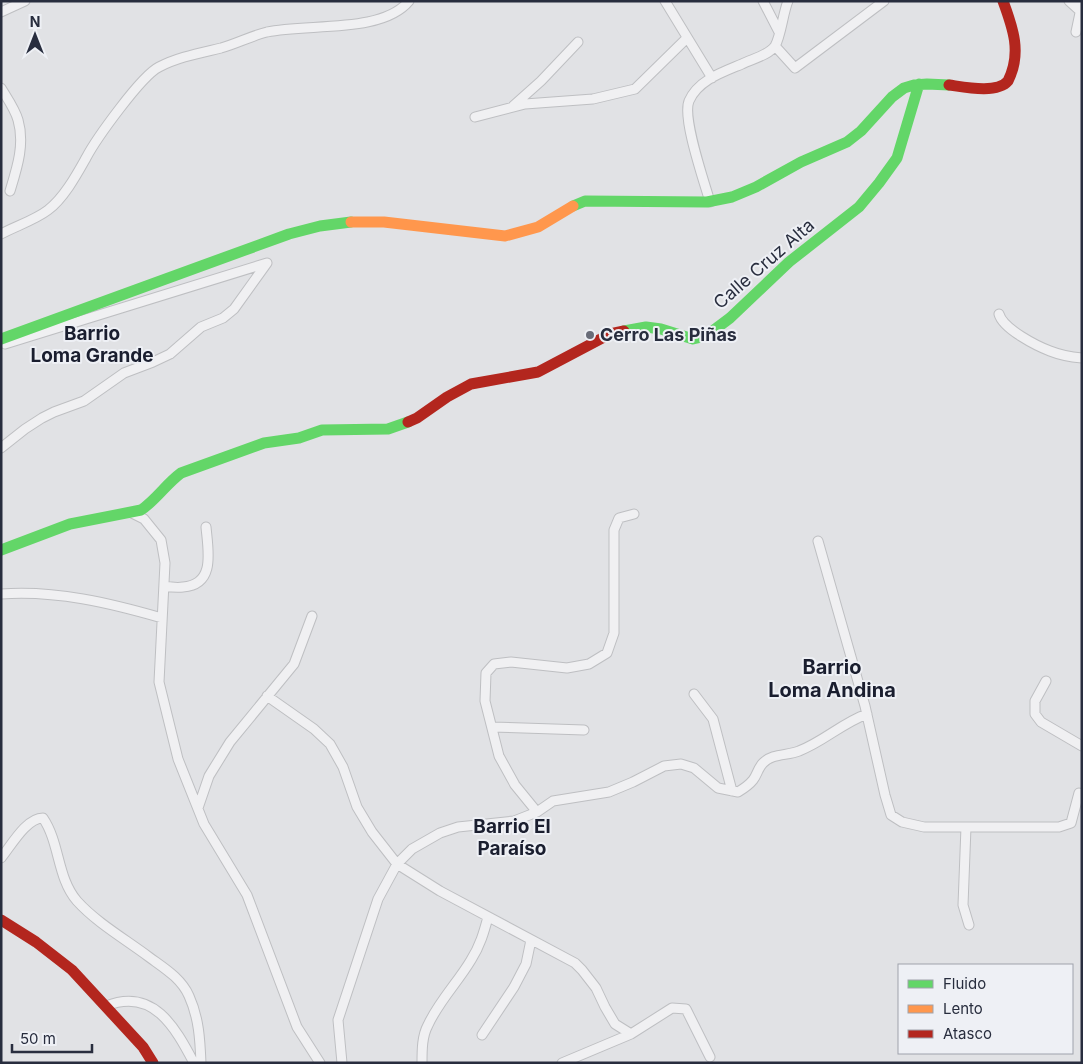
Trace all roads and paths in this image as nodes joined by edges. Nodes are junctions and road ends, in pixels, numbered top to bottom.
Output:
1 (25, 1) edge
2 (409, 1) edge
3 (666, 1) edge
4 (763, 1) edge
5 (788, 1) edge
6 (884, 1) edge
7 (1003, 1) edge
8 (1069, 1) edge
9 (1079, 6) edge
10 (1, 12) edge
11 (779, 32) junction
12 (1076, 32) dead end
13 (687, 38) junction
14 (578, 42) dead end
15 (775, 46) junction
16 (712, 78) junction
17 (919, 84) junction
18 (1, 88) edge
19 (511, 108) junction
20 (475, 118) dead end
21 (10, 191) dead end
22 (710, 202) junction
23 (1, 234) edge
24 (999, 314) dead end
25 (1, 339) edge
26 (1, 345) edge
27 (1082, 358) edge
28 (1, 448) edge
29 (132, 513) junction
30 (634, 514) dead end
31 (206, 527) dead end
32 (818, 540) dead end
33 (1, 550) edge
34 (164, 586) junction
35 (1, 594) edge
36 (312, 616) dead end
37 (162, 618) junction
38 (1046, 681) dead end
39 (694, 694) dead end
40 (267, 696) junction
41 (867, 714) junction
42 (492, 727) junction
43 (584, 730) dead end
44 (1082, 746) edge
45 (732, 791) junction
46 (1082, 794) edge
47 (198, 808) junction
48 (536, 812) junction
49 (966, 827) junction
50 (1, 858) edge
51 (397, 864) junction
52 (488, 917) junction
53 (1, 920) edge
54 (969, 925) dead end
55 (531, 940) junction
56 (106, 1006) junction
57 (630, 1034) junction
58 (482, 1035) dead end
59 (710, 1057) dead end
60 (153, 1063) edge
61 (194, 1063) edge
62 (200, 1063) edge
63 (320, 1063) edge
64 (342, 1063) edge
65 (422, 1063) edge
66 (562, 1063) edge

1 - 10 street
2 - 23 street
3 - 13 street
4 - 11 street
5 - 11 street
6 - 15 street
7 - 17 street
8 - 9 street
9 - 12 street
11 - 15 street
13 - 16 street
13 - 19 street
14 - 19 street
15 - 16 street
16 - 22 street
17 - 22 street
17 - 29 street, Calle Cruz Alta
18 - 21 street
19 - 20 street
22 - 25 street
24 - 27 street
26 - 28 street
29 - 33 street, Calle Cruz Alta
29 - 34 street
30 - 42 street
31 - 34 street
32 - 41 street
34 - 37 street
35 - 37 street
36 - 40 street
37 - 47 street
38 - 44 street
39 - 45 street
40 - 47 street
40 - 51 street
41 - 45 street
41 - 49 street
42 - 43 street
42 - 48 street
45 - 48 street
46 - 49 street
47 - 63 street
48 - 51 street
49 - 54 street
50 - 62 street
51 - 52 street
51 - 64 street
52 - 55 street
52 - 65 street
53 - 56 street
55 - 57 street
55 - 58 street
56 - 60 street
56 - 61 street
57 - 59 street
57 - 66 street

